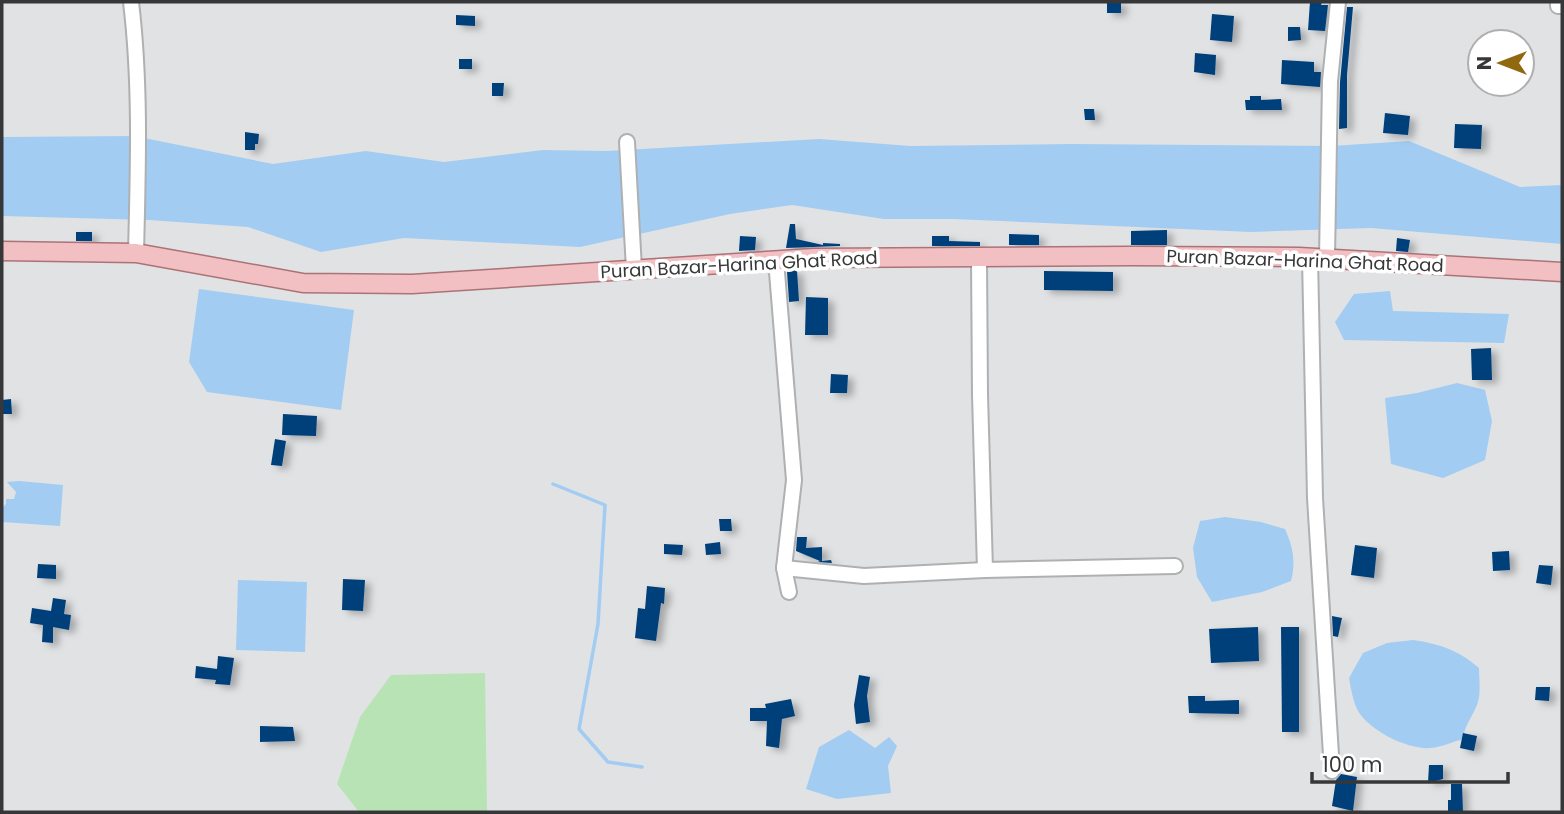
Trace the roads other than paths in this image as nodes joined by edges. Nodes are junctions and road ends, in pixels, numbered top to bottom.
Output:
1 (131, 2) edge
2 (1338, 2) edge
3 (1558, 2) edge
4 (1562, 6) edge
5 (627, 142) dead end
6 (2, 251) edge
7 (136, 253) junction
8 (979, 258) junction
9 (1318, 258) junction
10 (776, 260) junction
11 (634, 270) junction
12 (1562, 272) edge
13 (1175, 566) dead end
14 (784, 568) junction
15 (985, 570) junction
16 (789, 592) dead end
17 (1332, 771) dead end

1 - 7 street
2 - 9 street
3 - 4 street
5 - 11 street
6 - 7 main road, Puran Bazar-Harina Ghat Road
7 - 11 main road, Puran Bazar-Harina Ghat Road
8 - 9 main road, Puran Bazar-Harina Ghat Road
8 - 10 main road, Puran Bazar-Harina Ghat Road
8 - 15 street
9 - 12 main road, Puran Bazar-Harina Ghat Road
9 - 17 street
10 - 11 main road, Puran Bazar-Harina Ghat Road
10 - 14 street
13 - 15 street
14 - 15 street
14 - 16 street

